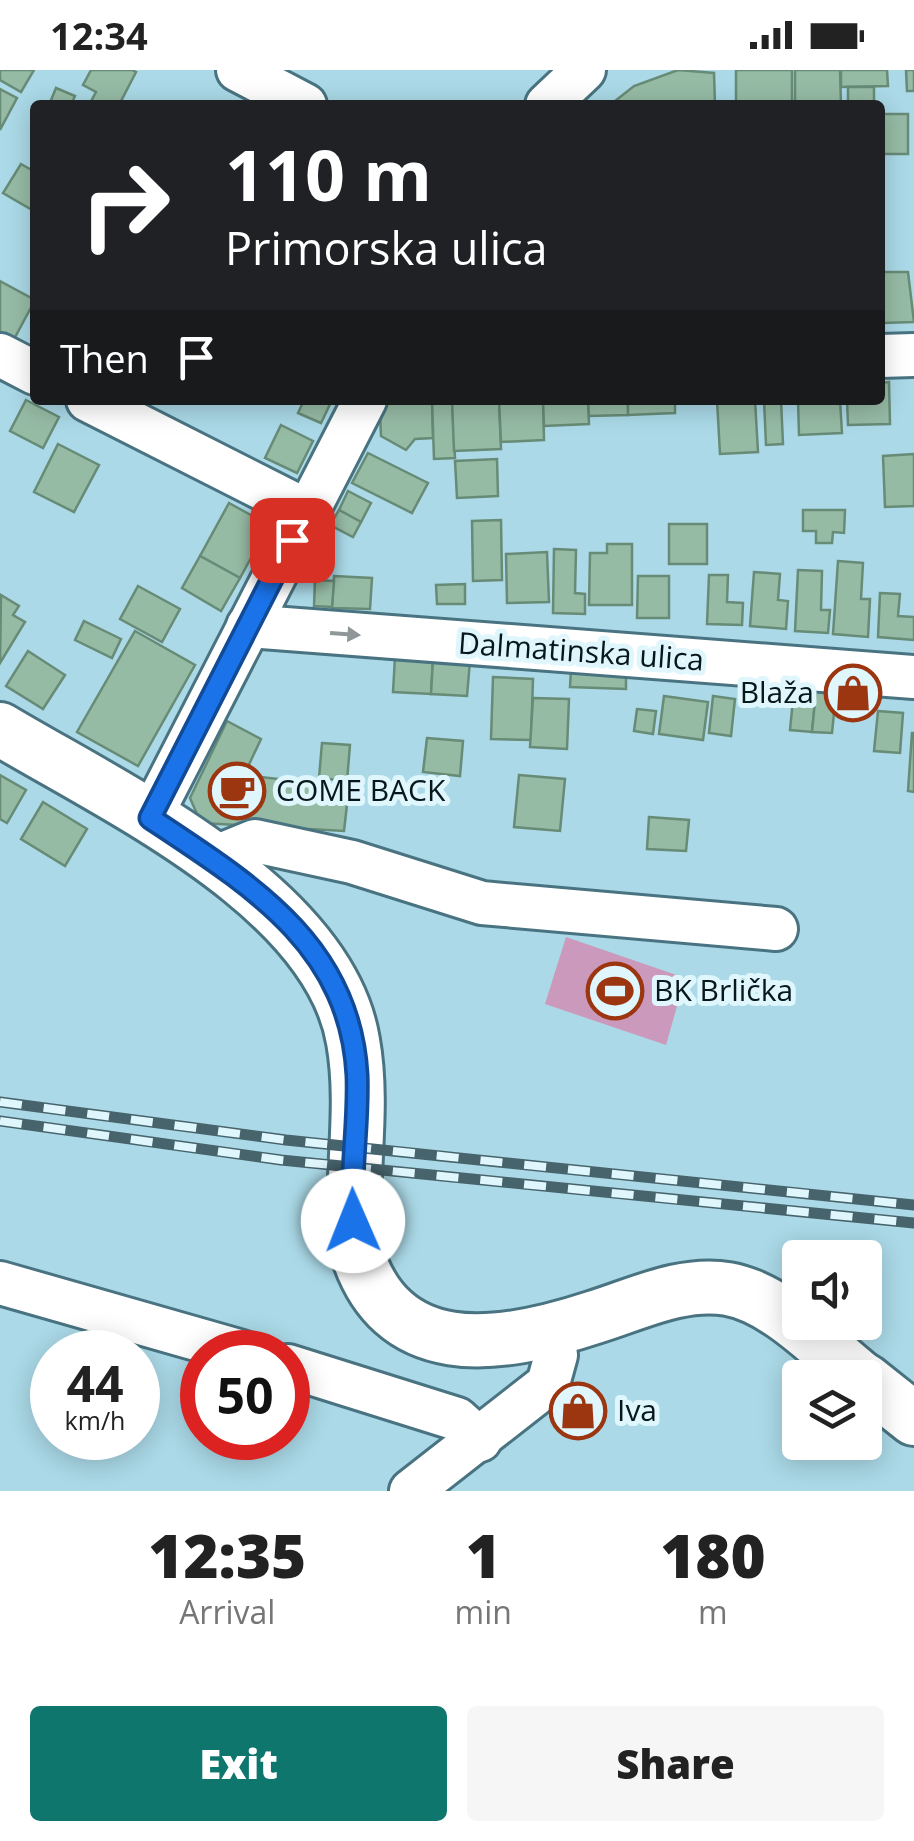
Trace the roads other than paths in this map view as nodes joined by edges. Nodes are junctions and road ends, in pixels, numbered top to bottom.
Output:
1 (238, 70) edge
2 (584, 70) edge
3 (295, 100) edge
4 (552, 100) edge
5 (0, 355) edge
6 (885, 356) edge
7 (914, 356) edge
8 (30, 370) edge
9 (98, 405) edge
10 (362, 405) edge
11 (306, 511) junction
12 (248, 626) junction
13 (914, 677) edge
14 (0, 729) edge
15 (150, 818) junction
16 (211, 859) junction
17 (776, 929) dead end
18 (0, 1283) edge
19 (548, 1330) junction
20 (180, 1334) edge
21 (839, 1360) edge
22 (310, 1373) edge
23 (882, 1394) edge
24 (914, 1418) edge
25 (480, 1440) junction
26 (411, 1491) edge

1 - 3 street
2 - 4 street
5 - 8 street
6 - 7 street
9 - 11 street
10 - 11 street
11 - 12 street
12 -> 13 street, Dalmatinska ulica
12 - 15 street
14 - 15 main road
15 - 16 main road
16 - 17 street
16 - 19 main road
18 - 20 street
19 - 21 main road
19 - 25 street
22 - 25 street
23 - 24 main road
25 - 26 street

